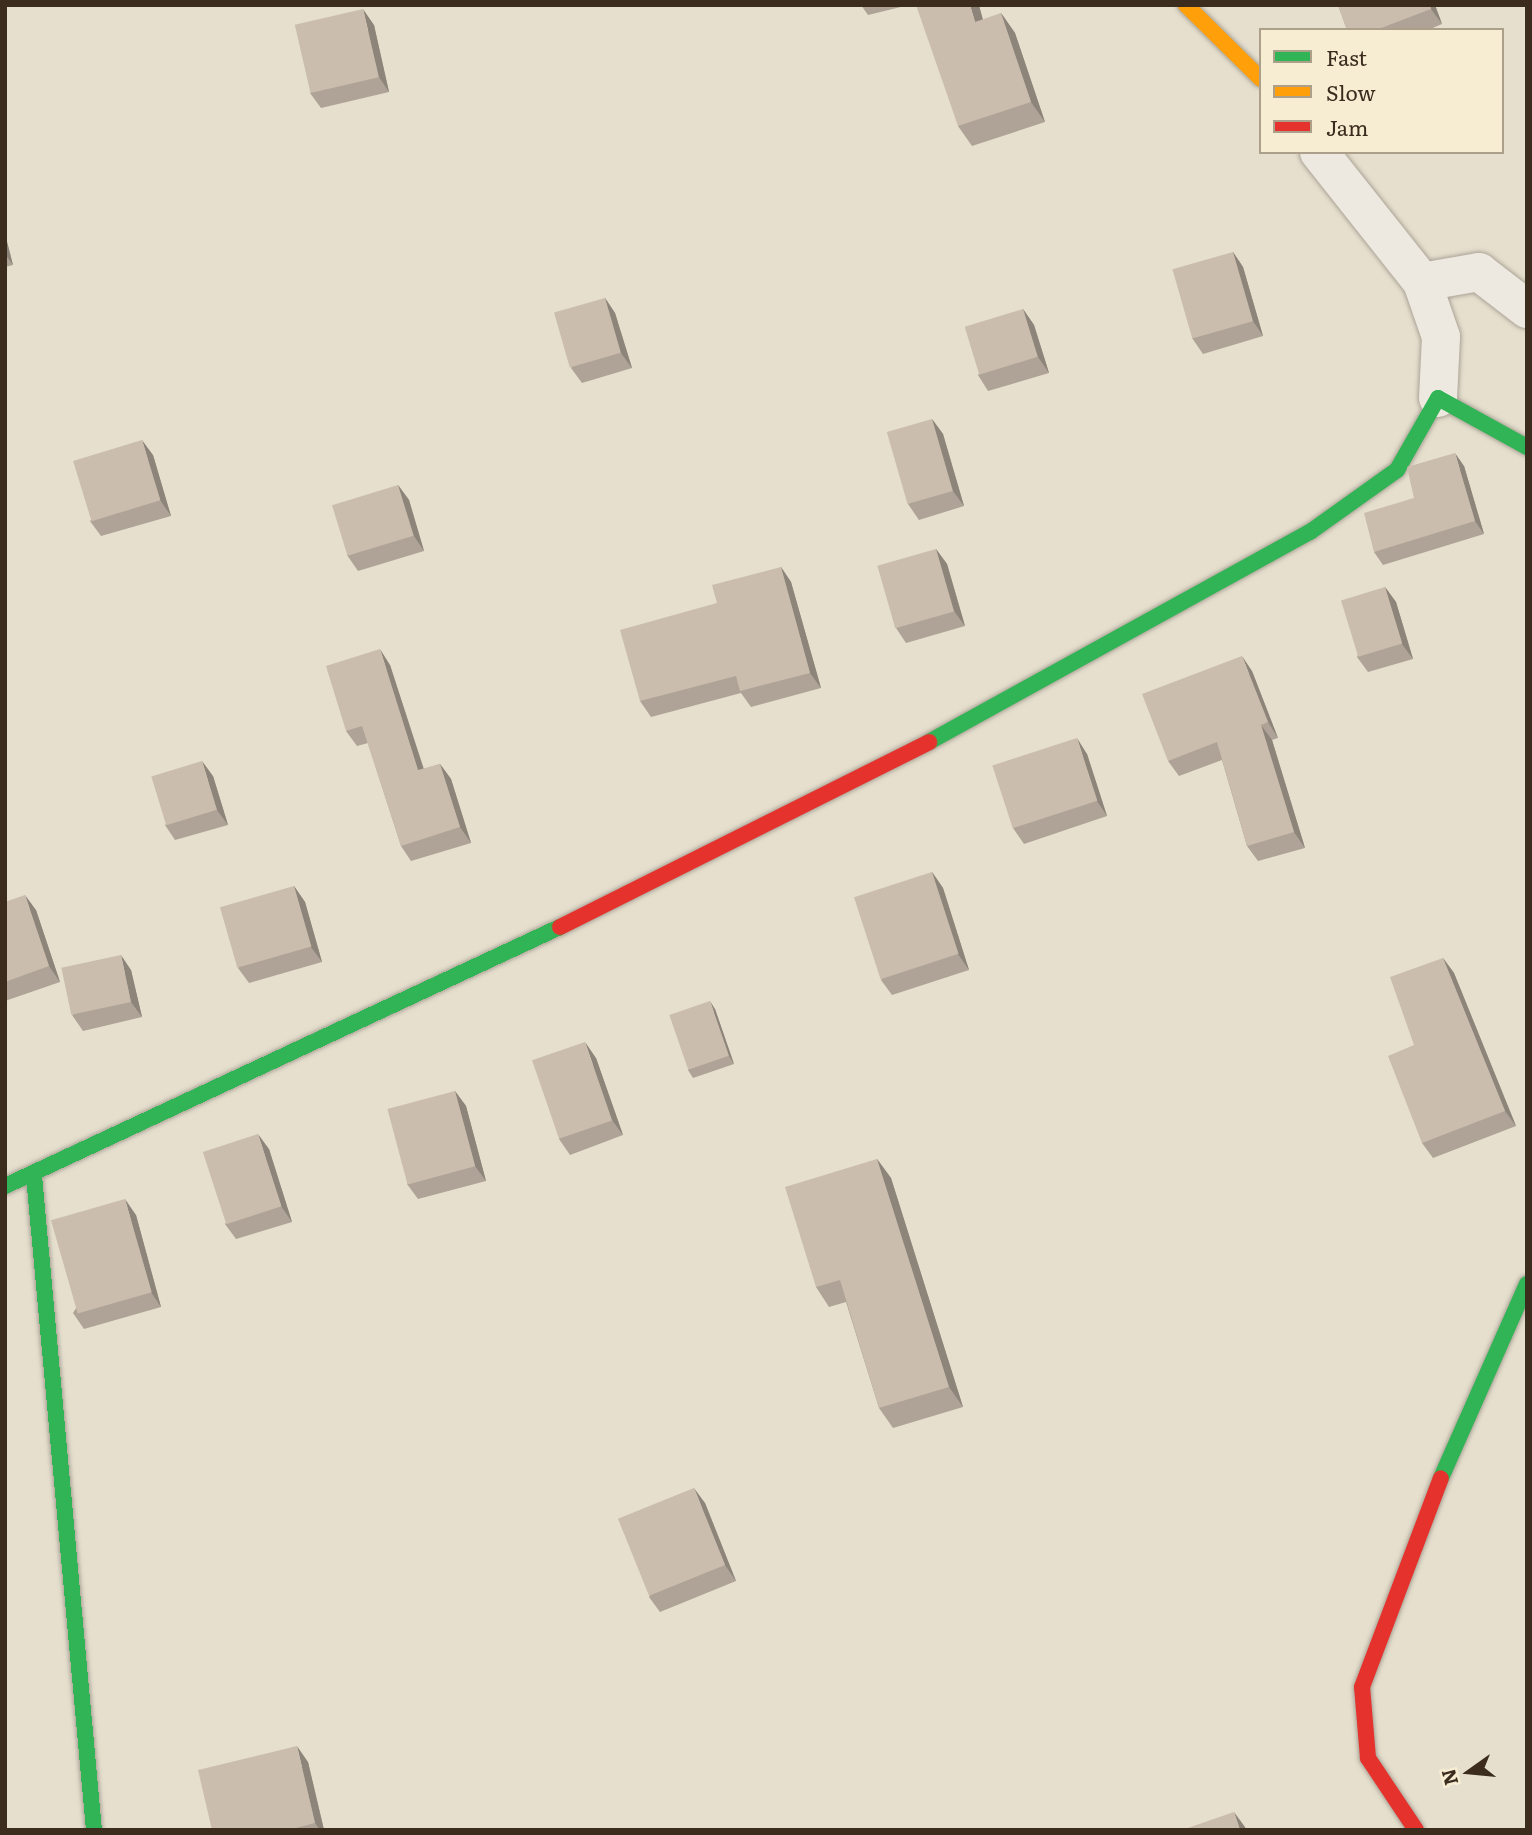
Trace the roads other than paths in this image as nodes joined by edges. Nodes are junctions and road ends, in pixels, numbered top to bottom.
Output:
1 (1186, 5) edge
2 (1259, 77) edge
3 (1321, 154) edge
4 (1422, 282) junction
5 (1527, 309) edge
6 (1438, 398) junction
7 (1527, 447) edge
8 (34, 1176) junction
9 (5, 1186) edge
10 (1527, 1284) edge
11 (94, 1830) edge
12 (1416, 1830) edge

1 - 2 street
3 - 4 street
4 - 5 street
4 - 6 street
6 - 7 street
6 - 8 street
8 - 9 street
8 - 11 street
10 - 12 street

